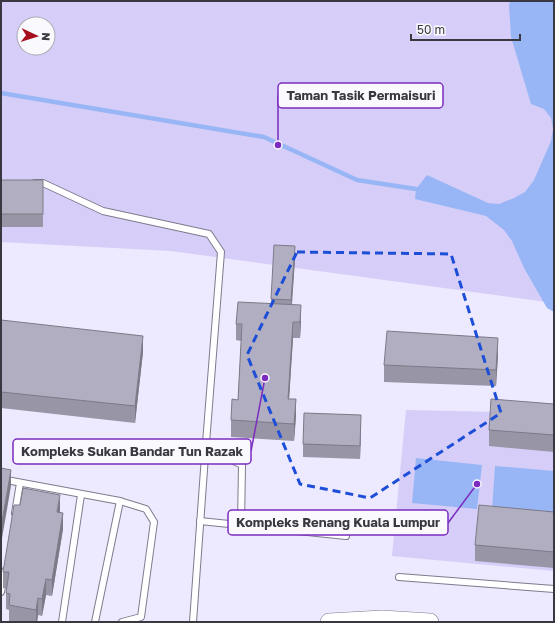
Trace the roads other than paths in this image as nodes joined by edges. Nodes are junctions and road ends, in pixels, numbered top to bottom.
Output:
1 (29, 183) edge
2 (205, 456) junction
3 (1, 479) edge
4 (20, 483) junction
5 (81, 495) junction
6 (120, 501) junction
7 (200, 521) junction
8 (13, 522) edge
9 (240, 525) junction
10 (346, 536) dead end
11 (5, 568) edge
12 (399, 577) dead end
13 (554, 589) edge
14 (1, 592) edge
15 (62, 622) edge
16 (95, 622) edge
17 (122, 622) edge
18 (193, 622) edge
19 (329, 622) edge
20 (430, 622) edge

1 - 2 lane
2 - 7 lane
2 - 9 lane
3 - 4 lane
4 - 5 lane
4 - 8 lane
5 - 6 lane
5 - 15 lane
6 - 16 lane
6 - 17 lane
7 - 9 lane
7 - 18 lane
9 - 10 lane
11 - 14 lane
12 - 13 lane
19 - 20 street

